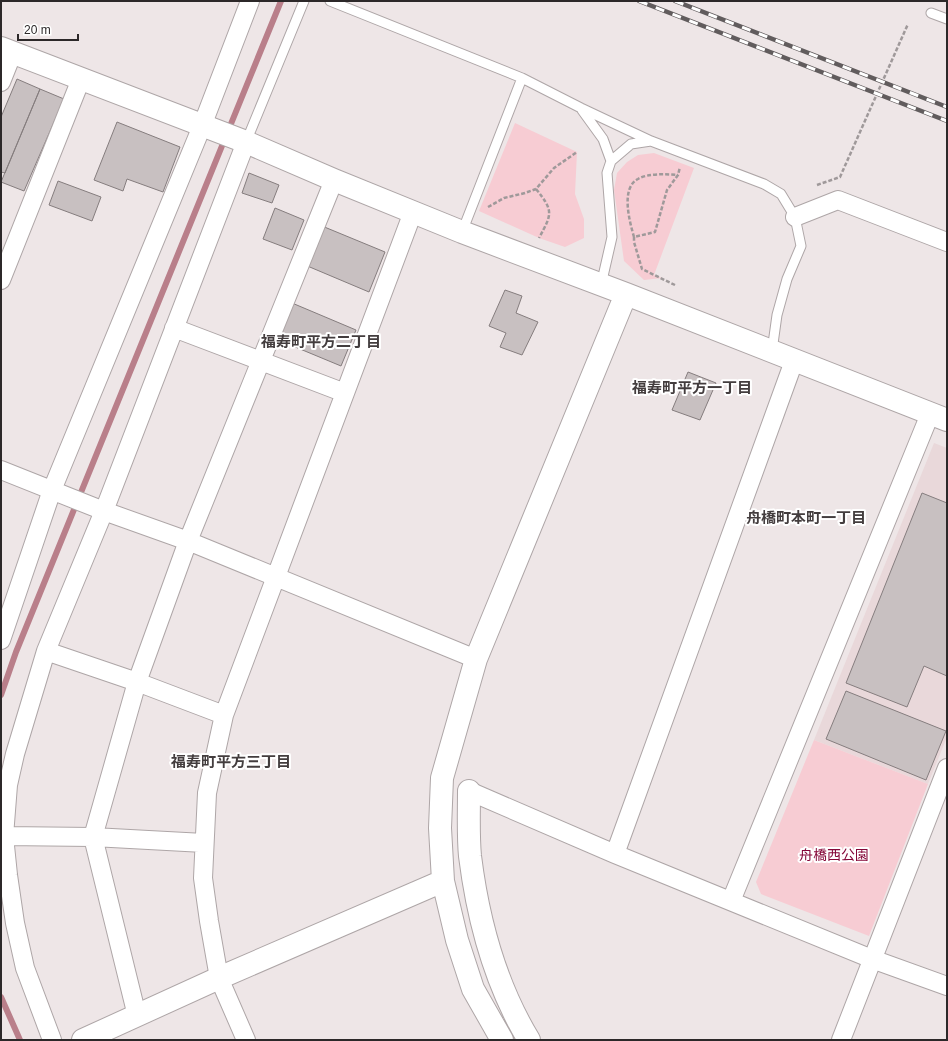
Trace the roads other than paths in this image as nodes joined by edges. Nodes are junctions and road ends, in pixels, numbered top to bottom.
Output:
1 (250, 1) edge
2 (304, 1) edge
3 (330, 1) edge
4 (931, 13) dead end
5 (947, 19) edge
6 (7, 50) edge
7 (522, 78) junction
8 (81, 79) junction
9 (1, 82) edge
10 (581, 108) junction
11 (210, 129) junction
12 (242, 141) junction
13 (651, 141) junction
14 (611, 161) junction
15 (334, 180) junction
16 (413, 212) junction
17 (795, 217) junction
18 (462, 232) junction
19 (947, 242) edge
20 (5, 260) edge
21 (1, 280) edge
22 (601, 285) junction
23 (626, 294) junction
24 (174, 328) junction
25 (772, 351) junction
26 (794, 361) junction
27 (261, 362) junction
28 (345, 393) junction
29 (938, 417) edge
30 (1, 470) edge
31 (59, 493) junction
32 (98, 509) junction
33 (188, 541) junction
34 (276, 578) junction
35 (1, 640) edge
36 (46, 651) junction
37 (476, 659) junction
38 (137, 682) junction
39 (224, 715) junction
40 (947, 768) edge
41 (469, 792) joint
42 (4, 836) junction
43 (93, 837) junction
44 (204, 843) junction
45 (615, 854) junction
46 (443, 881) junction
47 (731, 901) junction
48 (872, 959) junction
49 (219, 978) junction
50 (947, 986) edge
51 (137, 1016) junction
52 (52, 1040) edge
53 (83, 1040) edge
54 (246, 1040) edge
55 (502, 1040) edge
56 (529, 1040) edge
57 (841, 1040) edge

1 - 11 street
2 - 12 lane
3 - 7 lane
4 - 5 lane
6 - 8 street
6 - 9 street
7 - 10 lane
7 - 18 lane
8 - 11 street
8 - 20 street
10 - 13 lane
10 - 14 lane
11 - 12 street
11 - 31 street
12 - 15 street
12 - 24 street
13 - 14 lane
13 - 17 lane
14 - 22 lane
15 - 16 street
15 - 27 street
16 - 18 street
16 - 28 street
17 - 19 street
17 - 25 lane
18 - 22 street
20 - 21 street
22 - 23 street
23 - 25 street
23 - 37 street
24 - 27 street
24 - 32 street
25 - 26 street
26 - 29 street
26 - 45 street
27 - 28 street
27 - 33 street
28 - 34 street
29 - 47 street
30 - 31 street
31 - 32 street
31 - 35 street
32 - 33 street
32 - 36 street
33 - 34 street
33 - 38 street
34 - 37 street
34 - 39 street
36 - 38 street
36 - 42 street
37 - 46 street
38 - 39 street
38 - 43 street
39 - 44 street
40 - 48 street
41 - 45 street
41 - 56 street
42 - 43 street
42 - 52 street
43 - 44 street
43 - 51 street
44 - 49 street
45 - 47 street
46 - 49 street
46 - 55 street
47 - 48 street
48 - 50 street
48 - 57 street
49 - 51 street
49 - 54 street
51 - 53 street

